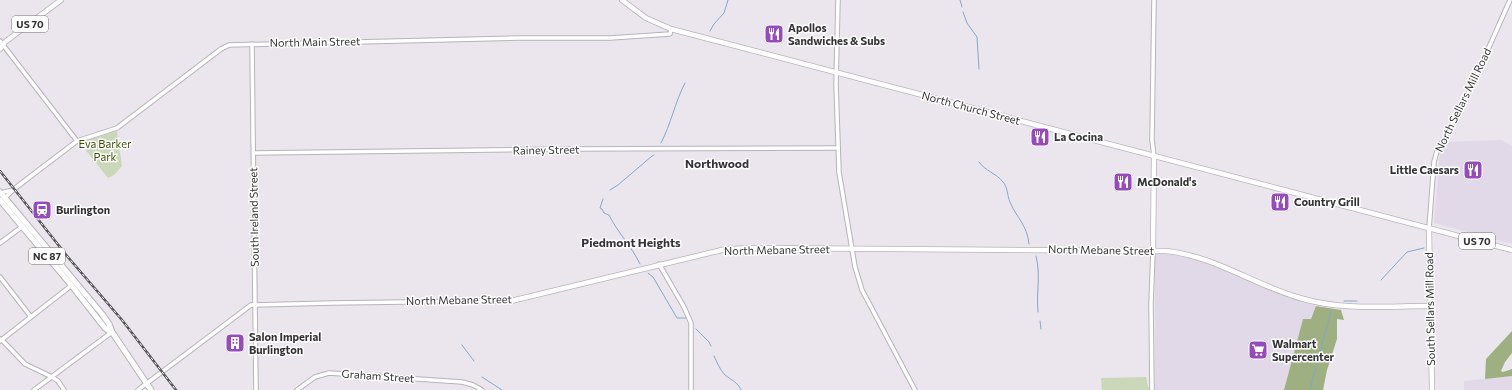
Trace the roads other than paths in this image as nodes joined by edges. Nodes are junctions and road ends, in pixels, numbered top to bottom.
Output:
1 (61, 0) edge
2 (622, 0) edge
3 (838, 0) edge
4 (1154, 0) edge
5 (1510, 0) edge
6 (671, 29) junction
7 (252, 44) junction
8 (1, 45) edge
9 (836, 72) junction
10 (77, 141) junction
11 (838, 148) junction
12 (254, 153) junction
13 (1154, 156) junction
14 (14, 189) junction
15 (0, 193) edge
16 (2, 200) edge
17 (24, 225) junction
18 (1429, 229) junction
19 (0, 243) edge
20 (852, 249) junction
21 (1512, 250) edge
22 (1153, 251) junction
23 (659, 264) junction
24 (0, 277) edge
25 (74, 284) junction
26 (476, 301) joint
27 (255, 304) junction
28 (1430, 306) junction
29 (31, 317) junction
30 (112, 332) junction
31 (0, 340) edge
32 (52, 377) junction
33 (146, 384) junction
34 (34, 390) edge
35 (64, 390) edge
36 (138, 390) edge
37 (151, 390) edge
38 (256, 390) edge
39 (297, 390) edge
40 (482, 390) edge
41 (691, 390) edge
42 (915, 390) edge
43 (1152, 390) edge
44 (1432, 390) edge

1 - 8 main road, US 70
2 - 6 main road, North Church Street / US 70
3 - 9 street
4 - 13 street
5 - 18 street, North Sellars Mill Road
6 - 7 street, North Main Street
6 - 9 main road, North Church Street / US 70
7 - 10 street, North Main Street
7 - 12 street, South Ireland Street
8 - 10 street
9 - 11 street
9 - 13 main road, North Church Street / US 70
10 - 14 street, North Main Street
11 - 12 street, Rainey Street
11 - 20 street
12 - 27 street, South Ireland Street
13 - 18 main road, North Church Street / US 70
13 - 22 main road
14 - 15 street
14 - 16 street, North Main Street
15 - 16 highway, NC 87
16 - 17 highway, NC 87
17 - 19 street
17 - 25 highway, NC 87
18 - 21 main road, North Church Street / US 70
18 - 28 main road, South Sellars Mill Road
20 - 22 main road, North Mebane Street
20 - 23 main road, North Mebane Street
20 - 42 street
22 - 28 main road, North Mebane Street
22 - 43 street
23 - 26 main road, North Mebane Street
23 - 41 street
24 - 29 street
25 - 29 street
25 - 30 highway, NC 87
26 - 27 street, North Mebane Street
27 - 33 street
27 - 38 street, South Ireland Street
28 - 44 main road, South Sellars Mill Road
29 - 31 street
30 - 32 street
30 - 33 highway, NC 87
31 - 32 street
32 - 34 street
32 - 35 street
33 - 36 street
33 - 37 highway, NC 87
39 - 40 street, Graham Street

